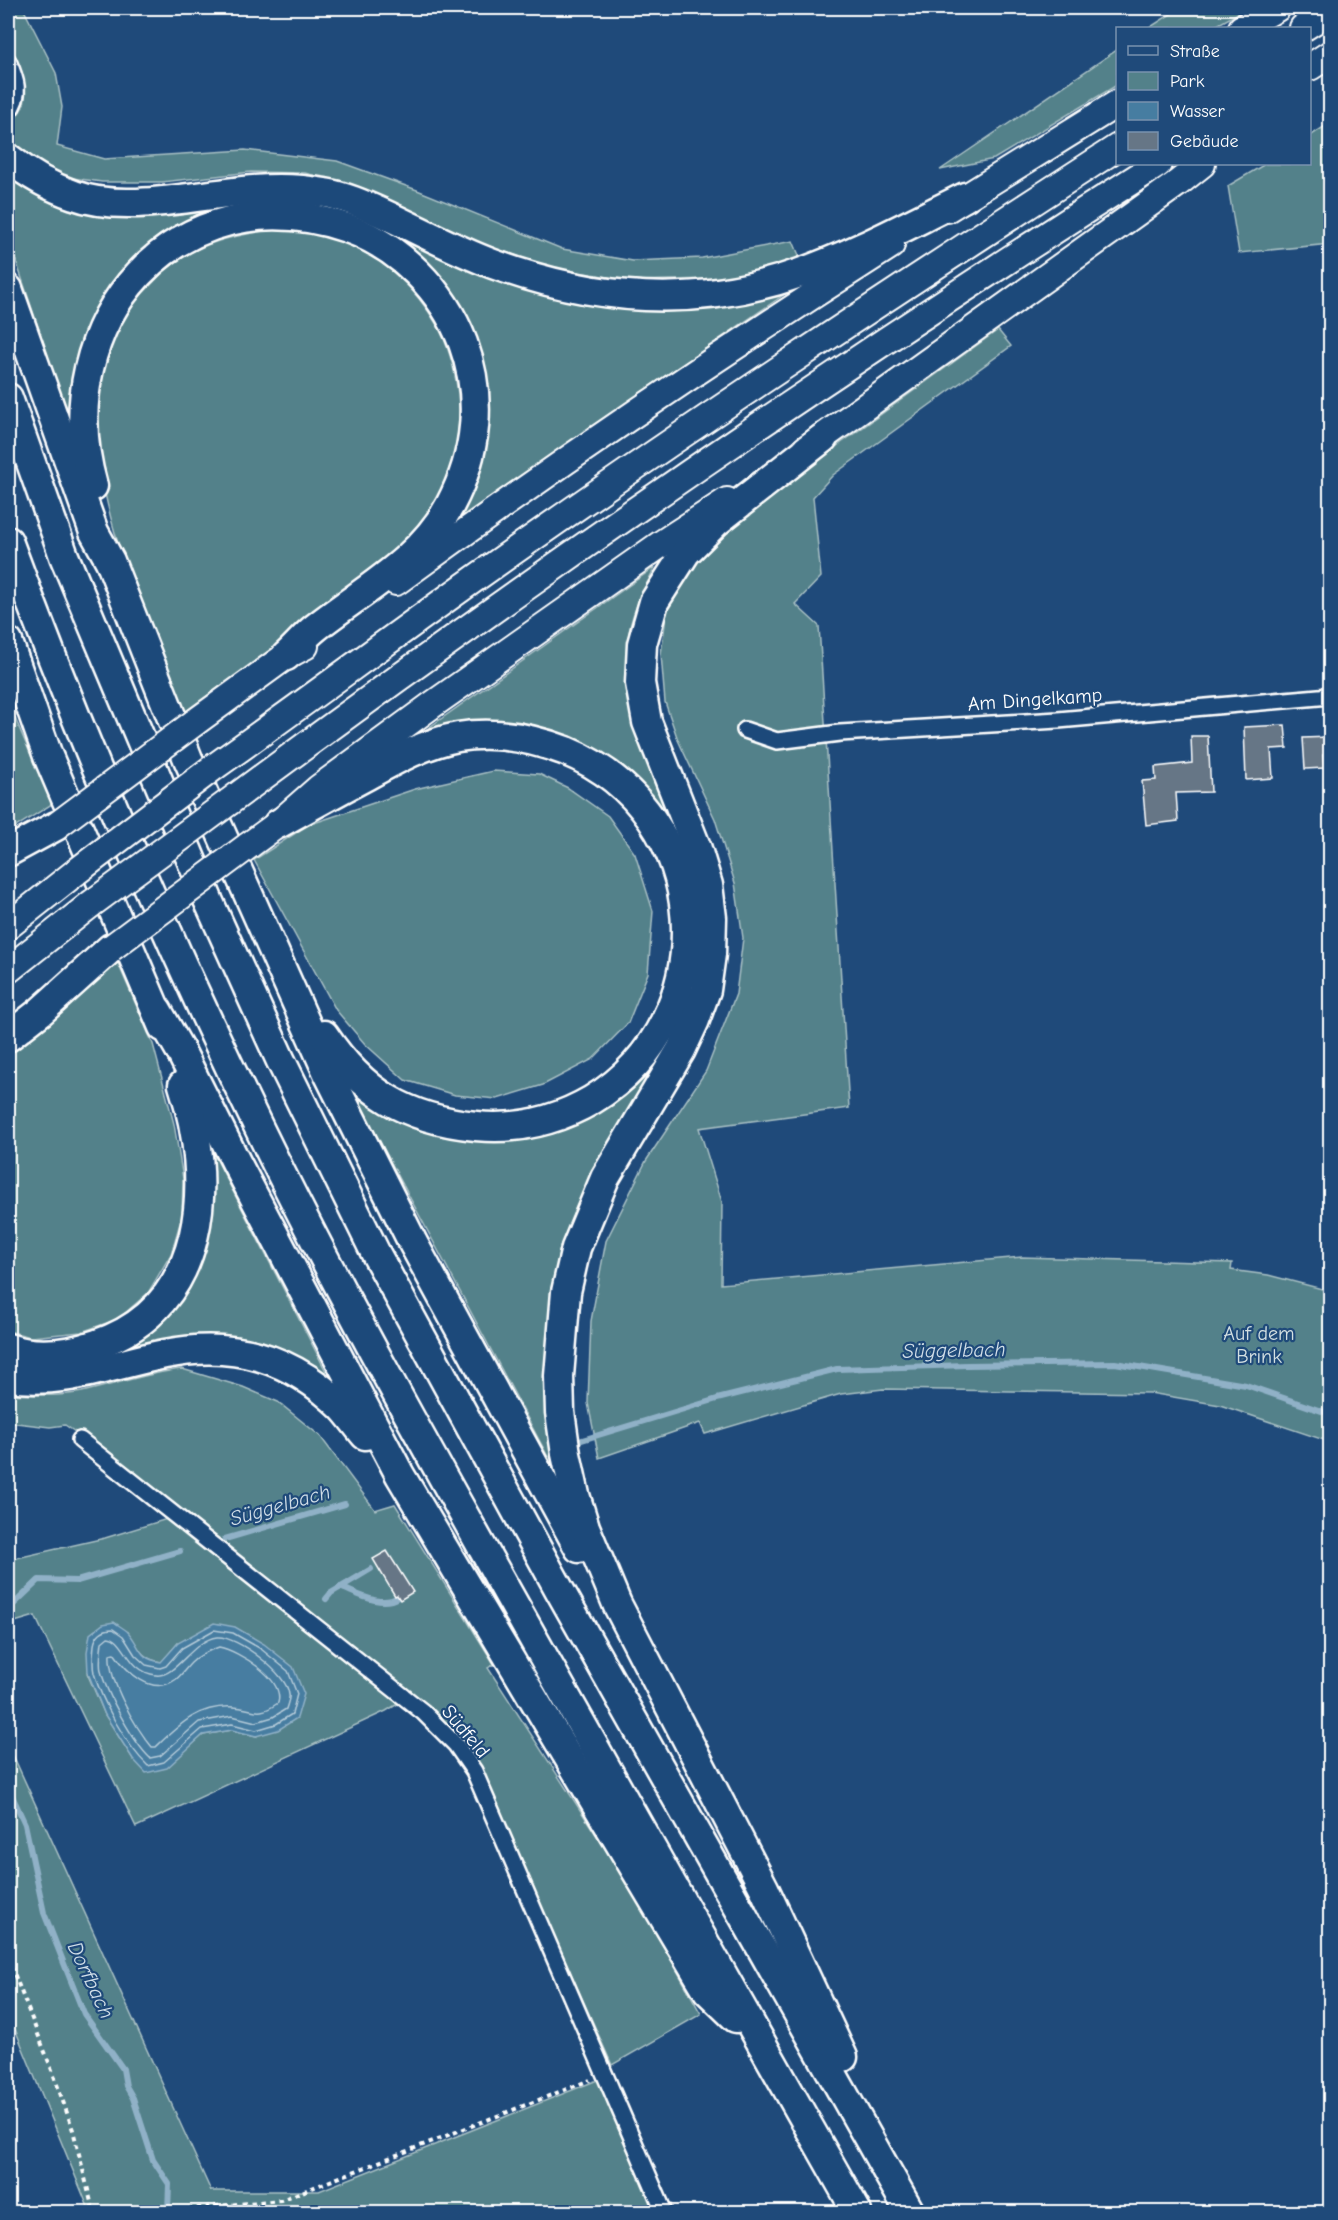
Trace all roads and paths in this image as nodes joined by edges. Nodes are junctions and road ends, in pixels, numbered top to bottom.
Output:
1 (1277, 8) edge
2 (1330, 11) edge
3 (1244, 27) edge
4 (1305, 27) edge
5 (8, 61) edge
6 (1116, 104) edge
7 (8, 112) edge
8 (1116, 148) edge
9 (8, 158) edge
10 (1156, 165) edge
11 (1201, 165) edge
12 (965, 197) junction
13 (8, 289) edge
14 (8, 398) edge
15 (823, 438) junction
16 (8, 541) edge
17 (110, 561) junction
18 (8, 642) edge
19 (286, 656) junction
20 (8, 671) edge
21 (1330, 696) edge
22 (745, 730) dead end
23 (48, 756) junction
24 (278, 824) junction
25 (56, 826) junction
26 (8, 852) edge
27 (8, 866) edge
28 (8, 926) edge
29 (111, 948) junction
30 (275, 957) junction
31 (8, 970) edge
32 (157, 1010) junction
33 (8, 1022) edge
34 (8, 1037) edge
35 (8, 1348) edge
36 (8, 1377) edge
37 (80, 1440) dead end
38 (400, 1475) junction
39 (617, 1604) junction
40 (8, 1958) edge
41 (760, 2042) junction
42 (604, 2074) junction
43 (866, 2133) junction
44 (8, 2210) edge
45 (93, 2210) junction
46 (202, 2210) edge
47 (153, 2212) edge
48 (664, 2212) edge
49 (857, 2212) edge
50 (910, 2212) edge

1 - 3 highway
2 - 4 highway
5 - 7 street
6 - 12 highway
8 - 28 highway, bridge
9 - 12 highway
10 - 31 highway, bridge
11 - 15 highway
12 - 19 highway
13 - 17 highway
14 - 43 highway
15 - 24 highway
15 - 39 highway
16 - 41 highway
17 - 19 highway
17 - 30 highway
18 - 23 highway
19 - 25 highway, bridge
20 - 23 highway
21 - 22 street, Am Dingelkamp
23 - 32 highway
24 - 29 highway, bridge
24 - 30 highway
25 - 26 highway
25 - 27 highway
29 - 33 highway
29 - 34 highway
30 - 39 highway
32 - 35 highway
32 - 38 highway
36 - 38 highway
37 - 42 street, Südfeld
38 - 41 highway
39 - 43 highway
40 - 45 path
41 - 49 highway
42 - 46 path
42 - 48 street, Südfeld
43 - 50 highway
44 - 45 path
45 - 47 path
46 - 47 path

